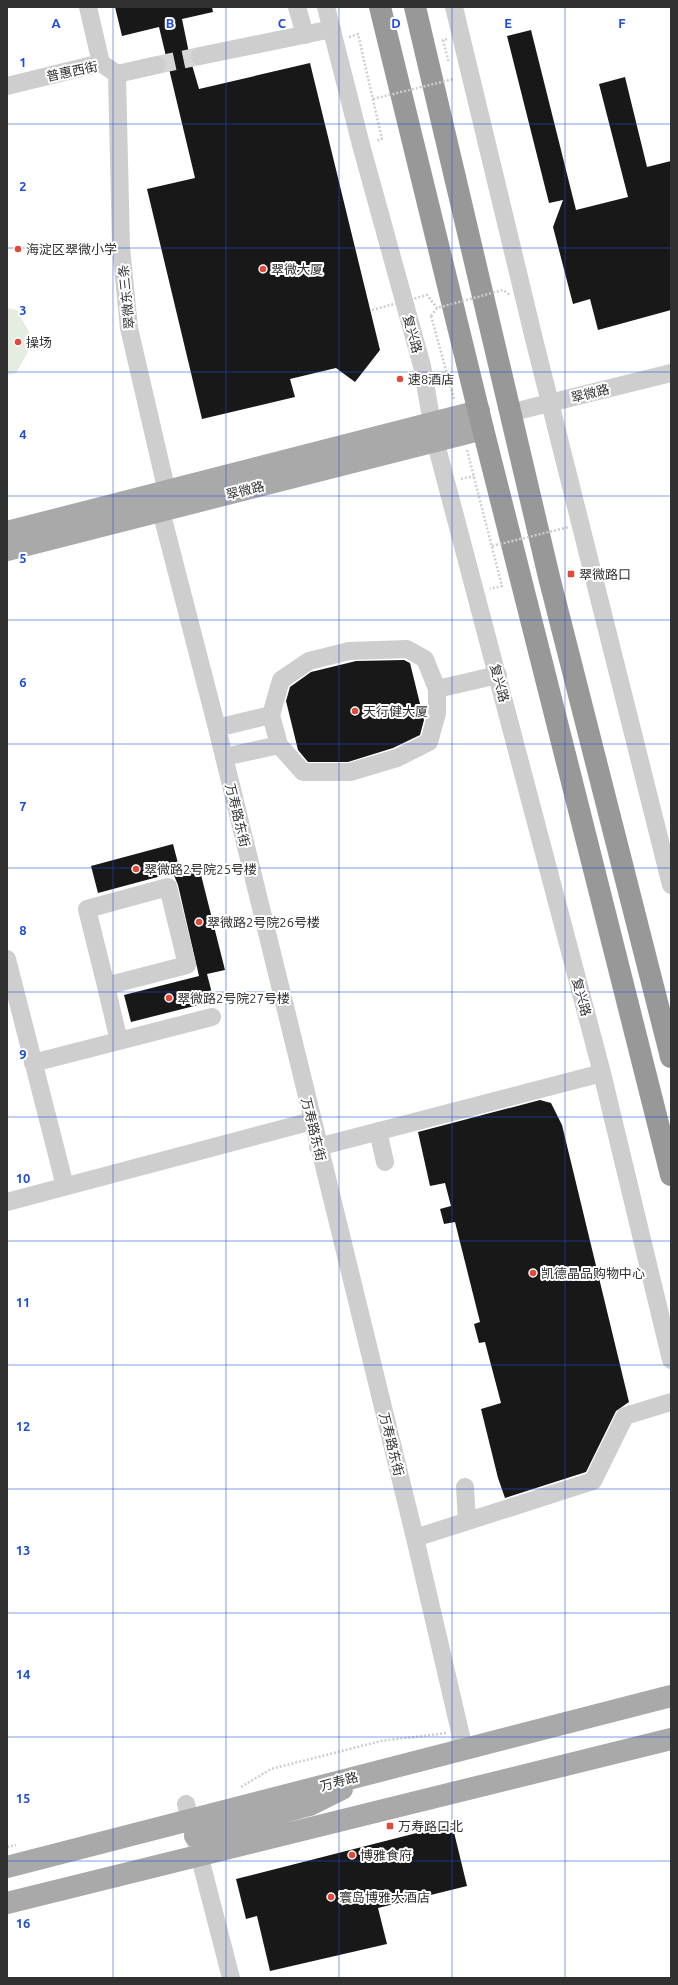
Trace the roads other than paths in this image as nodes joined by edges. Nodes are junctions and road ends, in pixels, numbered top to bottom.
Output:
1 (88, 7) edge
2 (297, 7) edge
3 (326, 7) edge
4 (380, 7) edge
5 (454, 7) edge
6 (418, 14) edge
7 (332, 29) junction
8 (305, 35) junction
9 (200, 56) tunnel mouth
10 (101, 63) junction
11 (157, 65) tunnel mouth
12 (117, 74) junction
13 (7, 86) edge
14 (671, 373) edge
15 (551, 403) junction
16 (509, 413) junction
17 (471, 423) junction
18 (434, 432) junction
19 (164, 502) junction
20 (7, 532) edge
21 (7, 550) edge
22 (498, 675) junction
23 (437, 689) junction
24 (271, 715) junction
25 (217, 728) junction
26 (279, 745) junction
27 (224, 757) junction
28 (671, 885) edge
29 (7, 959) edge
30 (106, 986) junction
31 (212, 1017) dead end
32 (119, 1041) junction
33 (671, 1057) edge
34 (33, 1063) junction
35 (602, 1073) junction
36 (312, 1121) junction
37 (378, 1131) junction
38 (318, 1147) junction
39 (385, 1162) dead end
40 (671, 1176) edge
41 (64, 1186) junction
42 (7, 1202) edge
43 (671, 1360) edge
44 (671, 1402) edge
45 (465, 1487) dead end
46 (467, 1521) junction
47 (415, 1538) junction
48 (671, 1696) edge
49 (671, 1739) edge
50 (462, 1740) junction
51 (193, 1829) junction
52 (7, 1867) edge
53 (7, 1903) edge
54 (231, 1978) edge

1 - 10 street
2 - 8 street
3 - 7 street, 复兴路
4 - 17 highway
5 - 15 street
6 - 16 highway
7 - 8 street
7 - 18 street, 复兴路
8 - 9 street
10 - 12 street, 普惠西街
10 - 13 street, 普惠西街
11 - 12 street, 普惠西街
12 - 19 street, 翠微东三条
14 - 15 street, 翠微路
15 - 16 street, 翠微路
15 - 28 street
16 - 33 highway
17 - 18 main road, 翠微路
17 - 40 highway
18 - 19 main road, 翠微路
18 - 22 street, 复兴路
19 - 20 main road, 翠微路
19 - 21 main road, 翠微路
19 - 25 street, 万寿路东街
22 - 23 street
22 - 35 street, 复兴路
23 - 24 street
23 - 26 street
24 - 25 street
24 - 26 street
25 - 27 street, 万寿路东街
26 - 27 street
27 - 36 street, 万寿路东街
29 - 34 street
30 - 30 street
30 - 32 street
31 - 32 street
32 - 34 street
34 - 41 street
35 - 37 street
35 - 43 street, 复兴路
36 - 38 street, 万寿路东街
36 - 41 street
37 - 38 street
37 - 39 street
38 - 47 street, 万寿路东街
41 - 42 street
44 - 46 street
45 - 46 street
46 - 47 street
47 - 50 street, 万寿路东街
48 - 50 main road
49 - 51 main road
50 - 51 main road
51 - 52 main road
51 - 53 main road
51 - 54 street

